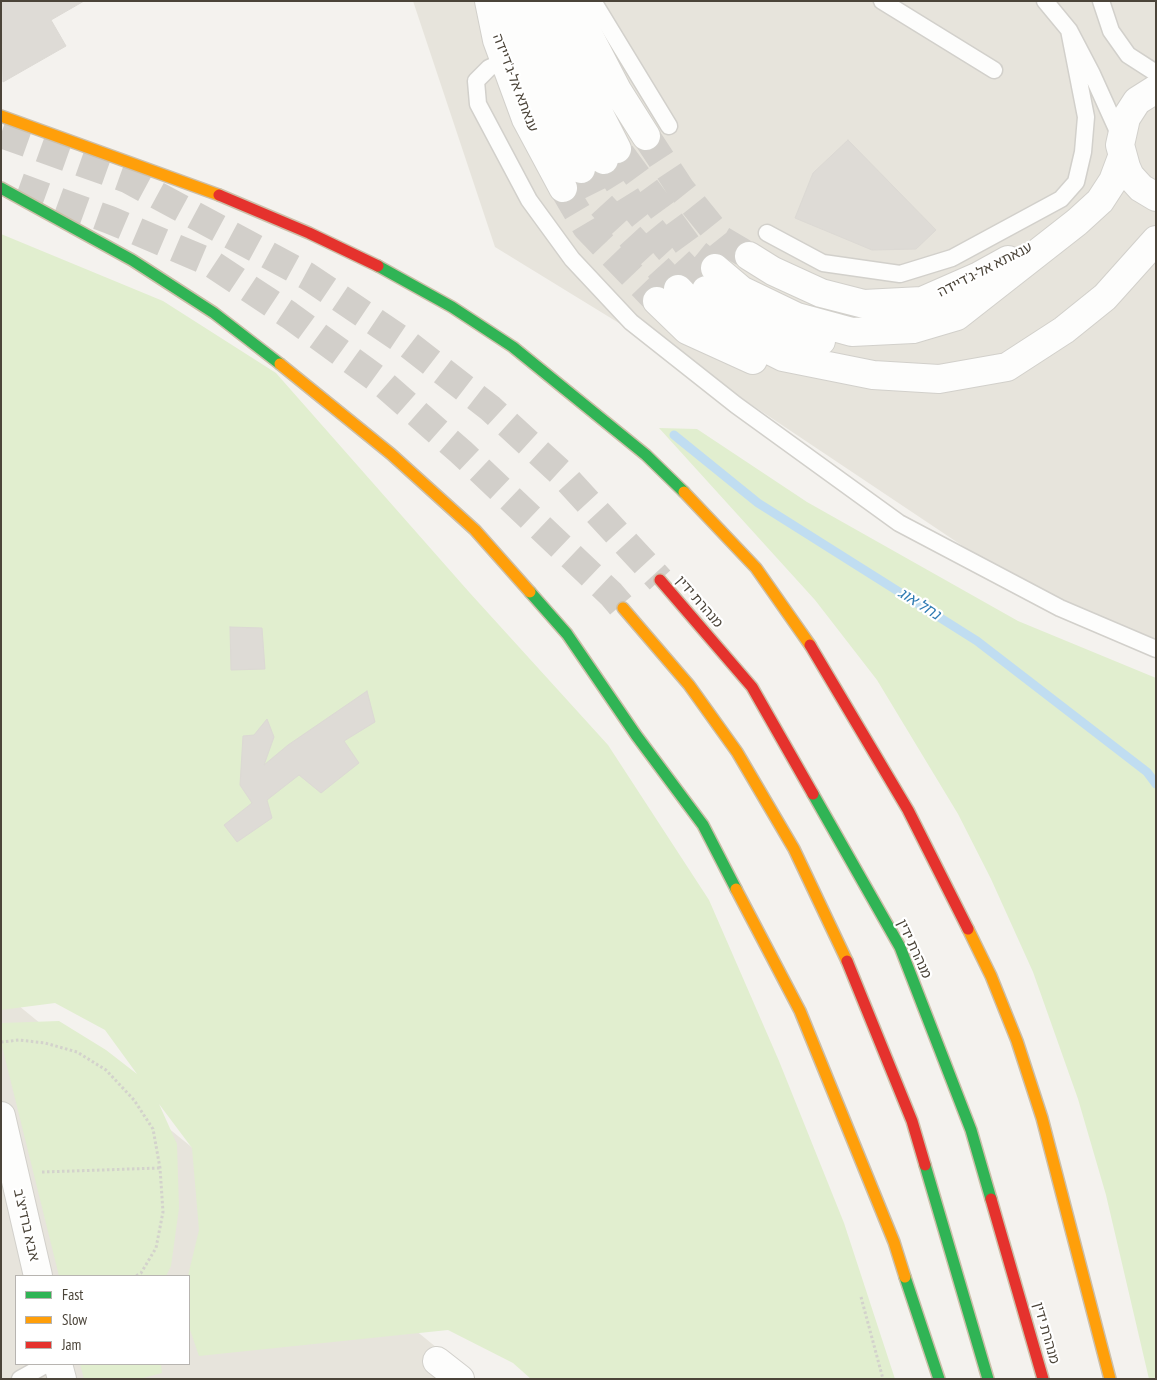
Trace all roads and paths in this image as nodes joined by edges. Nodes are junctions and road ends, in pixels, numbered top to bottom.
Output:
1 (489, 1) edge
2 (504, 1) edge
3 (528, 1) edge
4 (550, 1) edge
5 (882, 1) edge
6 (1045, 1) edge
7 (1101, 1) edge
8 (561, 29) edge
9 (1069, 30) junction
10 (994, 70) dead end
11 (1156, 73) edge
12 (1156, 89) edge
13 (1, 116) edge
14 (658, 131) tunnel mouth
15 (1122, 147) junction
16 (1, 188) edge
17 (1156, 197) edge
18 (1077, 222) junction
19 (768, 232) dead end
20 (1156, 240) edge
21 (749, 256) tunnel mouth
22 (711, 279) tunnel mouth
23 (668, 295) tunnel mouth
24 (660, 580) tunnel mouth
25 (623, 608) tunnel mouth
26 (1156, 649) edge
27 (1, 1042) edge
28 (1, 1116) edge
29 (160, 1168) junction
30 (14, 1173) junction
31 (38, 1275) edge
32 (138, 1275) edge
33 (861, 1297) dead end
34 (437, 1361) dead end
35 (46, 1365) edge
36 (58, 1365) edge
37 (20, 1379) edge
38 (62, 1379) edge
39 (460, 1379) edge
40 (883, 1379) edge
41 (938, 1379) edge
42 (988, 1379) edge
43 (1043, 1379) edge
44 (1110, 1379) edge

1 - 8 street, ענאתא אל-ג'דיידה
2 - 8 street, ענאתא אל-ג'דיידה
3 - 8 street, ענאתא אל-ג'דיידה
4 - 8 street, ענאתא אל-ג'דיידה
5 - 10 lane
6 - 9 lane
7 - 11 lane
8 - 8 street, ענאתא אל-ג'דיידה
8 - 14 street, ענאתא אל-ג'דיידה
8 - 26 lane
9 - 15 lane
9 - 19 lane
12 - 15 street, ענאתא אל-ג'דיידה
13 - 44 highway
15 - 17 street
15 - 18 street, ענאתא אל-ג'דיידה
16 - 41 highway
18 - 21 street, ענאתא אל-ג'דיידה
18 - 22 street, ענאתא אל-ג'דיידה
20 - 23 street
24 - 43 highway, מנהרת ידין
25 - 42 highway
27 - 29 path
28 - 30 street, אבא ברדיצ'ב
29 - 30 path
29 - 32 path
30 - 31 street, אבא ברדיצ'ב
33 - 40 path
34 - 39 street
35 - 37 lane
36 - 38 street

